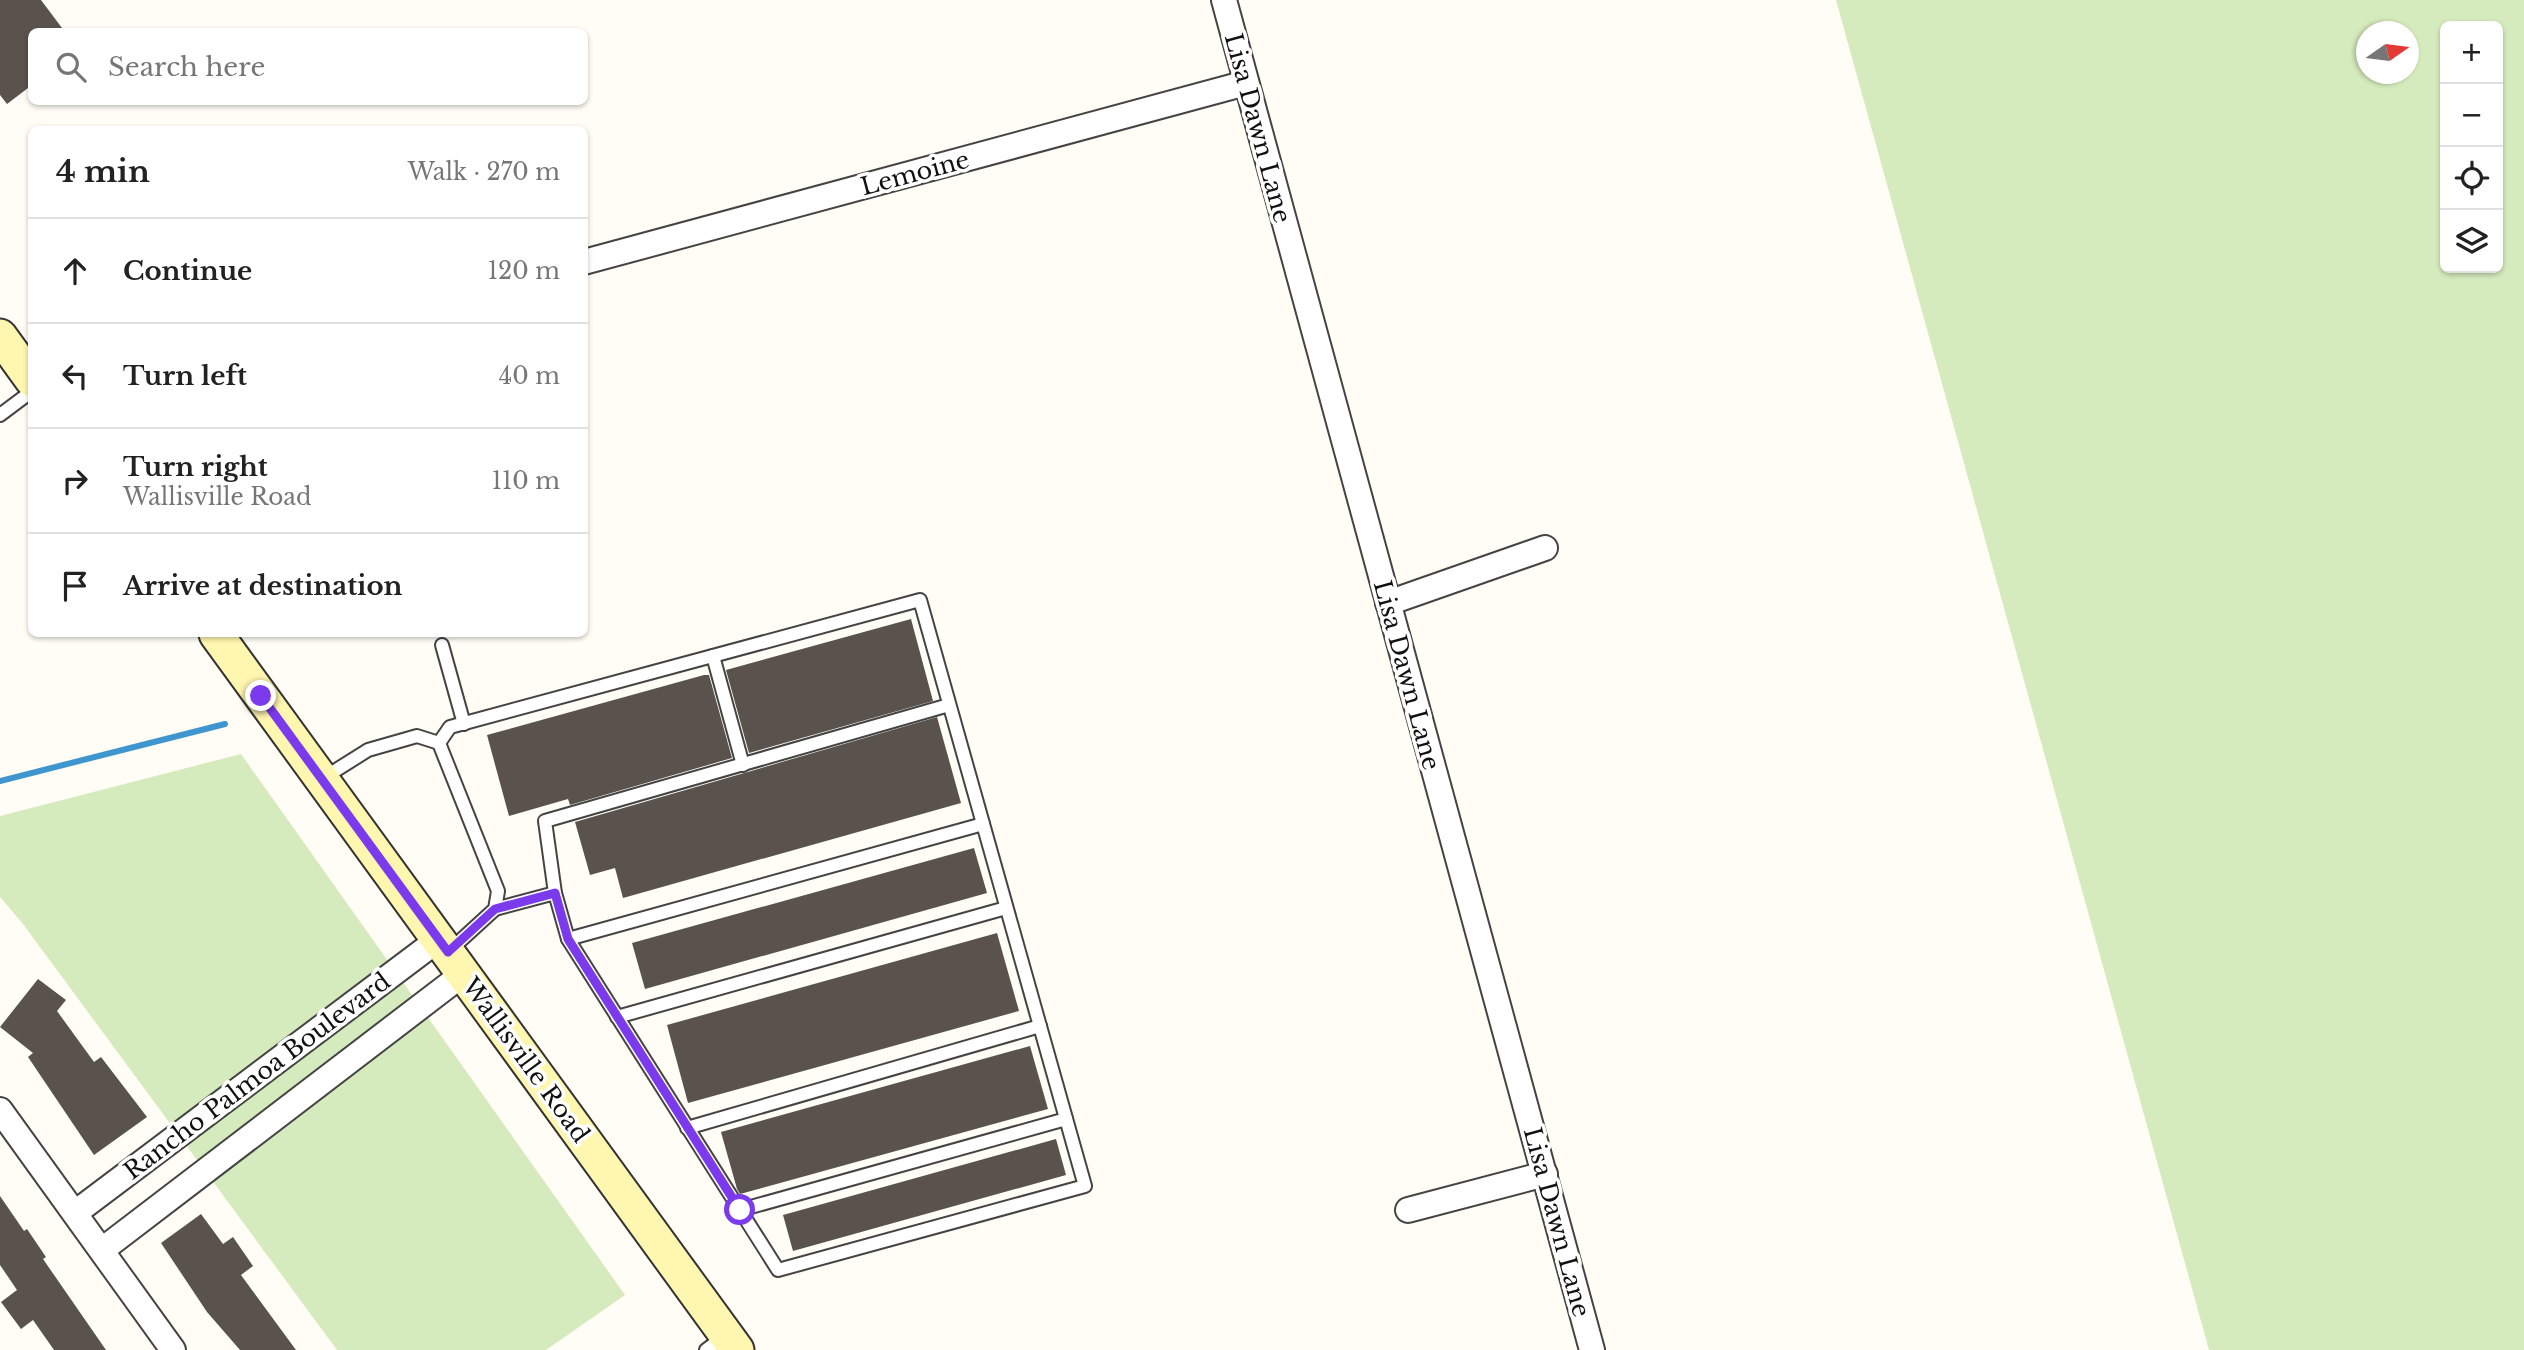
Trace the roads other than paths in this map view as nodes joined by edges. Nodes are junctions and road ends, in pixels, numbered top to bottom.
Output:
1 (1224, 0) edge
2 (1246, 83) junction
3 (588, 261) edge
4 (0, 336) edge
5 (28, 374) edge
6 (28, 394) edge
7 (0, 415) edge
8 (1545, 548) dead end
9 (1388, 603) junction
10 (218, 637) edge
11 (442, 645) dead end
12 (713, 656) junction
13 (949, 705) junction
14 (464, 724) junction
15 (439, 743) junction
16 (743, 765) junction
17 (322, 779) junction
18 (983, 824) junction
19 (555, 893) junction
20 (1006, 908) junction
21 (495, 909) junction
22 (568, 939) junction
23 (450, 955) junction
24 (617, 1017) junction
25 (1040, 1026) junction
26 (0, 1110) edge
27 (1066, 1119) junction
28 (687, 1128) junction
29 (1545, 1174) junction
30 (740, 1210) junction
31 (1408, 1210) dead end
32 (75, 1213) junction
33 (102, 1250) junction
34 (723, 1345) edge
35 (173, 1350) edge
36 (1592, 1350) edge

1 - 2 street, Lisa Dawn Lane
2 - 3 street, Lemoine
2 - 9 street, Lisa Dawn Lane
4 - 5 main road
6 - 7 lane
8 - 9 street
9 - 29 street, Lisa Dawn Lane
10 - 17 main road, Wallisville Road
11 - 14 lane
12 - 13 lane
12 - 14 lane
12 - 16 lane
13 - 16 lane
13 - 18 lane
14 - 15 lane
15 - 17 lane
15 - 21 lane
16 - 19 lane
17 - 23 main road, Wallisville Road
18 - 20 lane
18 - 22 lane
19 - 21 lane
19 - 22 lane
20 - 24 lane
20 - 25 lane
21 - 23 lane
22 - 24 lane
23 - 32 street, Rancho Palmoa Boulevard
23 - 33 street, Rancho Palmoa Boulevard
23 - 34 main road, Wallisville Road
24 - 28 lane
25 - 27 lane
25 - 28 lane
26 - 32 street
27 - 30 lane
27 - 30 lane
28 - 30 lane
29 - 31 street
29 - 36 street, Lisa Dawn Lane
32 - 33 street
33 - 35 street

